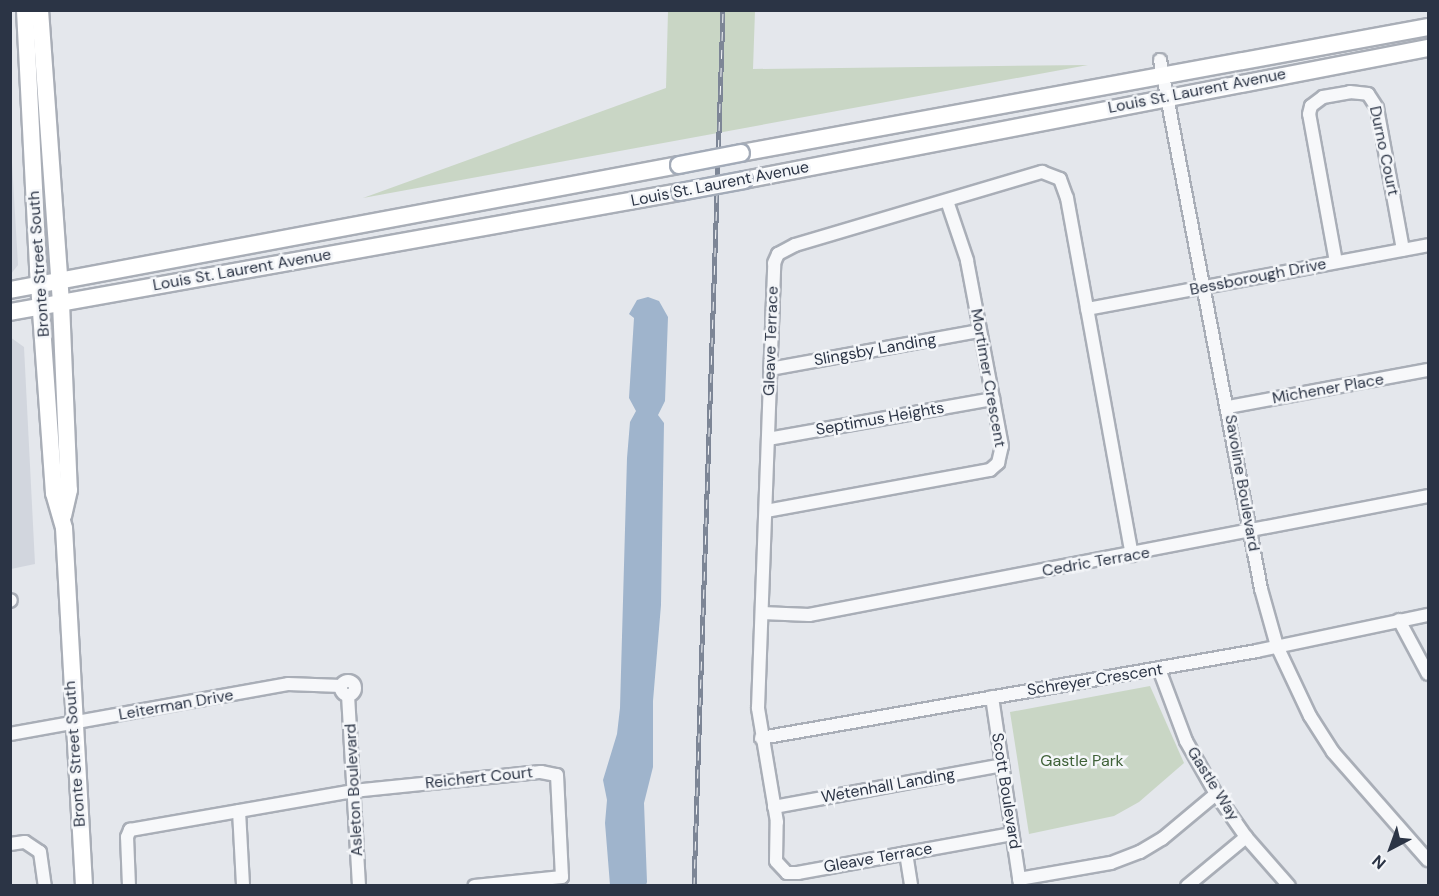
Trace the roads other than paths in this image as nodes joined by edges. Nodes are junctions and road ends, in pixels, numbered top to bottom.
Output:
1 (25, 10) edge
2 (40, 10) edge
3 (1428, 27) edge
4 (1428, 48) edge
5 (1161, 68) junction
6 (1166, 96) junction
7 (947, 201) junction
8 (1428, 245) edge
9 (1403, 250) junction
10 (1336, 262) junction
11 (60, 281) junction
12 (40, 284) junction
13 (1206, 287) junction
14 (10, 290) edge
15 (61, 303) junction
16 (42, 306) junction
17 (1087, 309) junction
18 (10, 312) edge
19 (980, 331) junction
20 (770, 369) junction
21 (1428, 370) edge
22 (993, 399) junction
23 (1228, 407) junction
24 (768, 439) junction
25 (1428, 496) edge
26 (766, 511) junction
27 (63, 515) junction
28 (1250, 528) junction
29 (1132, 555) junction
30 (762, 613) junction
31 (1428, 615) edge
32 (1399, 620) junction
33 (1277, 646) junction
34 (1159, 669) junction
35 (1428, 674) edge
36 (345, 690) joint
37 (992, 697) junction
38 (72, 723) junction
39 (10, 734) edge
40 (761, 738) junction
41 (1002, 765) junction
42 (353, 791) junction
43 (1216, 794) junction
44 (774, 807) junction
45 (239, 811) junction
46 (1012, 834) junction
47 (1246, 837) junction
48 (10, 844) edge
49 (906, 853) junction
50 (1428, 860) edge
51 (1020, 882) edge
52 (45, 885) edge
53 (84, 885) edge
54 (129, 885) edge
55 (243, 885) edge
56 (359, 885) edge
57 (474, 885) edge
58 (911, 885) edge
59 (1187, 885) edge
60 (1289, 885) edge

1 - 12 main road, Bronte Street South
2 - 11 main road, Bronte Street South
3 - 5 main road, Louis St. Laurent Avenue
4 - 6 main road, Louis St. Laurent Avenue
5 - 6 street, Savoline Boulevard
5 - 11 main road, Louis St. Laurent Avenue, bridge
6 - 13 street, Savoline Boulevard
6 - 15 main road, Louis St. Laurent Avenue, bridge
7 - 17 street, Gleave Terrace
7 - 19 street, Mortimer Crescent
7 - 20 street, Gleave Terrace
8 - 9 street, Bessborough Drive
9 - 10 street, Bessborough Drive
9 - 10 street, Durno Court
10 - 13 street, Bessborough Drive
11 - 12 main road, Louis St. Laurent Avenue
11 - 15 main road, Bronte Street South
12 - 14 main road, Louis St. Laurent Avenue
12 - 16 main road, Bronte Street South
13 - 17 street, Bessborough Drive
13 - 23 street, Savoline Boulevard
15 - 16 main road, Louis St. Laurent Avenue
15 - 27 main road, Bronte Street South
16 - 18 main road, Louis St. Laurent Avenue
16 - 27 main road, Bronte Street South
17 - 29 street, Gleave Terrace
19 - 20 street, Slingsby Landing
19 - 22 street, Mortimer Crescent
20 - 24 street, Gleave Terrace
21 - 23 street, Michener Place
22 - 24 street, Septimus Heights
22 - 26 street, Mortimer Crescent
23 - 28 street, Savoline Boulevard
24 - 26 street, Gleave Terrace
25 - 28 street, Cedric Terrace
26 - 30 street, Gleave Terrace
27 - 38 main road, Bronte Street South
28 - 29 street, Cedric Terrace
28 - 33 street, Savoline Boulevard
29 - 30 street, Cedric Terrace
30 - 40 street, Gleave Terrace
31 - 32 street, Schreyer Crescent
32 - 33 street, Schreyer Crescent
32 - 35 street
33 - 34 street, Schreyer Crescent
33 - 50 street, Savoline Boulevard
34 - 37 street, Schreyer Crescent
34 - 43 street, Gastle Way
36 - 38 street, Leiterman Drive
36 - 42 street, Asleton Boulevard
37 - 40 street, Schreyer Crescent
37 - 41 street, Scott Boulevard
38 - 39 street, Leiterman Drive
38 - 53 main road, Bronte Street South
40 - 44 street, Gleave Terrace
41 - 44 street, Wetenhall Landing
41 - 46 street, Scott Boulevard
42 - 45 street
42 - 56 street, Asleton Boulevard
42 - 57 street, Reichert Court
43 - 47 street, Gastle Way
43 - 51 street
44 - 49 street, Gleave Terrace
45 - 54 street
45 - 55 street
46 - 49 street, Gleave Terrace
46 - 51 street, Scott Boulevard
47 - 59 street
47 - 60 street, Gastle Way
48 - 52 street
49 - 58 street

